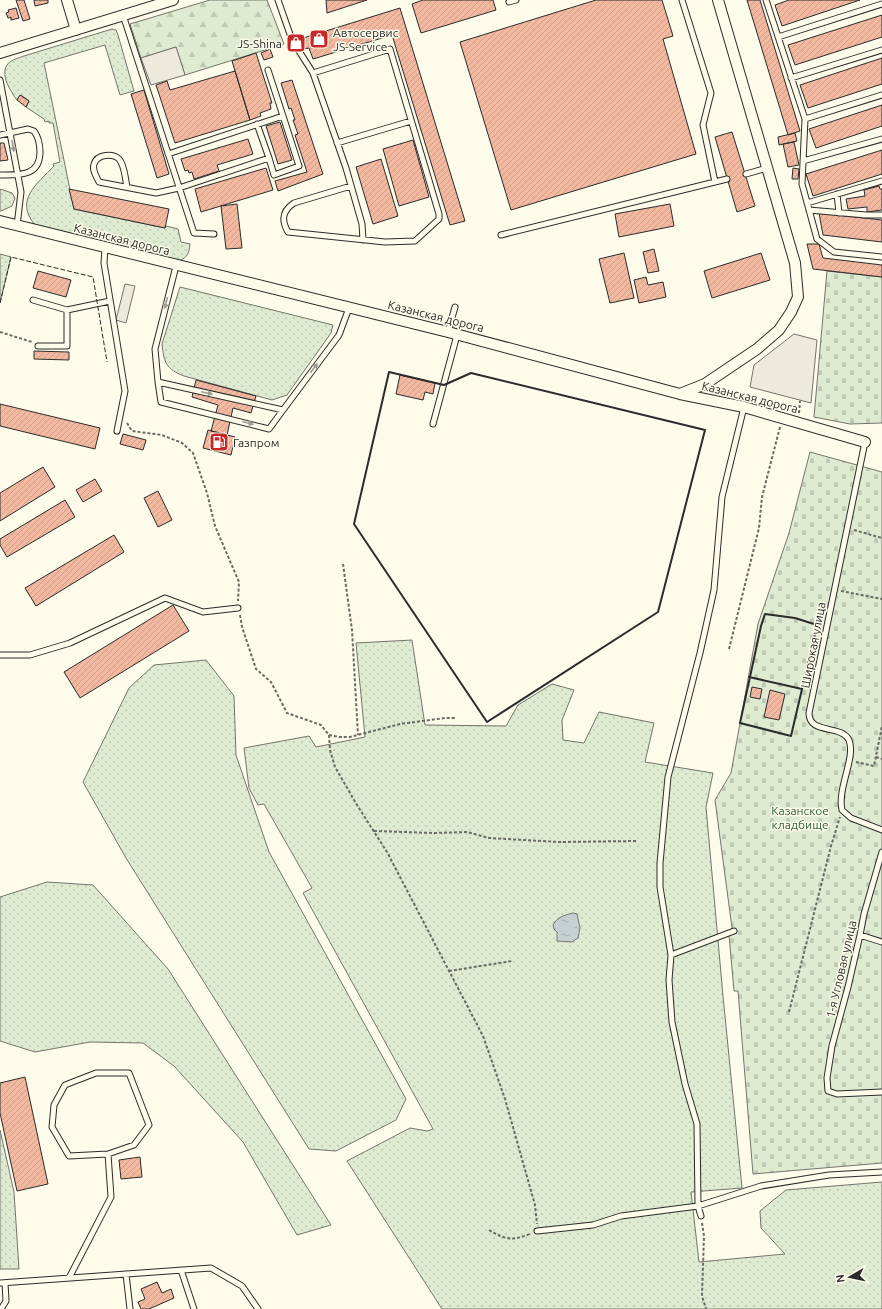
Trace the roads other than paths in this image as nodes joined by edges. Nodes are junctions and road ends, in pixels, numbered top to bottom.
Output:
1 (66, 0) edge
2 (173, 0) edge
3 (278, 0) edge
4 (516, 0) edge
5 (682, 0) edge
6 (718, 0) edge
7 (766, 0) edge
8 (509, 2) dead end
9 (882, 4) edge
10 (123, 15) junction
11 (76, 30) junction
12 (778, 38) junction
13 (882, 50) edge
14 (0, 53) edge
15 (268, 70) dead end
16 (313, 73) junction
17 (791, 78) junction
18 (0, 80) edge
19 (2, 94) edge
20 (882, 95) edge
21 (283, 116) junction
22 (805, 119) junction
23 (411, 121) junction
24 (257, 124) junction
25 (10, 132) junction
26 (0, 135) edge
27 (882, 139) edge
28 (337, 143) junction
29 (168, 154) junction
30 (268, 158) junction
31 (803, 161) junction
32 (766, 168) junction
33 (746, 174) dead end
34 (0, 175) edge
35 (18, 175) junction
36 (727, 179) dead end
37 (882, 181) edge
38 (715, 182) junction
39 (351, 186) junction
40 (127, 187) junction
41 (179, 188) junction
42 (837, 194) junction
43 (807, 202) junction
44 (809, 210) junction
45 (839, 213) junction
46 (882, 215) edge
47 (0, 222) edge
48 (17, 226) junction
49 (214, 234) dead end
50 (501, 235) dead end
51 (363, 240) junction
52 (105, 248) junction
53 (882, 257) edge
54 (176, 266) junction
55 (33, 300) dead end
56 (110, 302) junction
57 (455, 306) dead end
58 (350, 308) junction
59 (67, 310) junction
60 (453, 334) junction
61 (38, 346) road end
62 (158, 382) junction
63 (680, 394) junction
64 (744, 408) junction
65 (283, 410) junction
66 (433, 424) dead end
67 (117, 431) dead end
68 (865, 442) joint
69 (238, 608) road end
70 (0, 655) edge
71 (882, 830) edge
72 (882, 852) edge
73 (734, 931) dead end
74 (860, 935) junction
75 (882, 942) edge
76 (671, 955) junction
77 (882, 1092) edge
78 (108, 1154) junction
79 (882, 1172) edge
80 (698, 1206) junction
81 (701, 1216) road end
82 (537, 1231) road end
83 (181, 1270) junction
84 (126, 1274) junction
85 (68, 1278) junction
86 (2, 1283) edge
87 (1, 1309) edge
88 (130, 1309) edge
89 (194, 1309) edge
90 (258, 1309) edge

1 - 11 street
2 - 10 street
3 - 16 lane
4 - 8 lane
5 - 38 lane
6 - 32 street
7 - 12 lane
9 - 12 lane
10 - 11 street
10 - 29 lane
11 - 14 street
12 - 17 lane
13 - 17 lane
15 - 21 lane
16 - 23 lane
16 - 28 lane
17 - 22 lane
18 - 19 lane
19 - 25 lane
20 - 22 lane
21 - 24 lane
21 - 30 lane
22 - 31 lane
23 - 28 lane
23 - 51 lane
24 - 29 lane
24 - 30 lane
25 - 26 lane
25 -> 35 lane
25 - 35 lane
27 - 31 lane
28 - 39 lane
29 - 41 lane
30 - 41 lane
31 - 43 lane
32 - 33 lane
32 - 63 street
34 - 35 lane
35 - 48 lane
36 - 38 lane
37 - 42 lane
38 - 50 lane
39 - 51 lane
39 - 51 lane
40 - 40 lane
40 - 41 lane
41 - 49 lane
42 - 43 lane
42 - 45 lane
43 - 44 lane
44 - 45 lane
44 - 53 lane
45 - 46 lane
47 - 48 street, Казанская дорога
48 - 52 street, Казанская дорога
52 - 54 street, Казанская дорога
52 - 56 lane
54 - 58 street, Казанская дорога
54 -> 62 lane
55 - 59 lane
56 - 59 lane
56 - 67 lane
57 - 60 lane
58 - 60 street, Казанская дорога
65 -> 58 lane
59 - 61 lane
60 - 63 street, Казанская дорога
60 - 66 lane
62 -> 65 lane
62 -> 65 lane
63 - 64 street, Казанская дорога
64 - 68 street, Казанская дорога
64 - 76 lane
68 - 71 lane, Широкая улица
69 - 70 lane
72 - 74 lane, 1-я Угловая улица
73 - 76 lane
74 - 75 lane
74 - 77 lane, 1-я Угловая улица
76 - 80 lane
78 - 78 lane
78 - 85 lane
79 - 80 lane
80 - 81 lane
80 - 82 lane
83 - 84 lane
83 - 89 lane
83 - 90 lane
84 - 85 lane
84 - 88 lane
85 - 86 lane
86 - 87 lane

